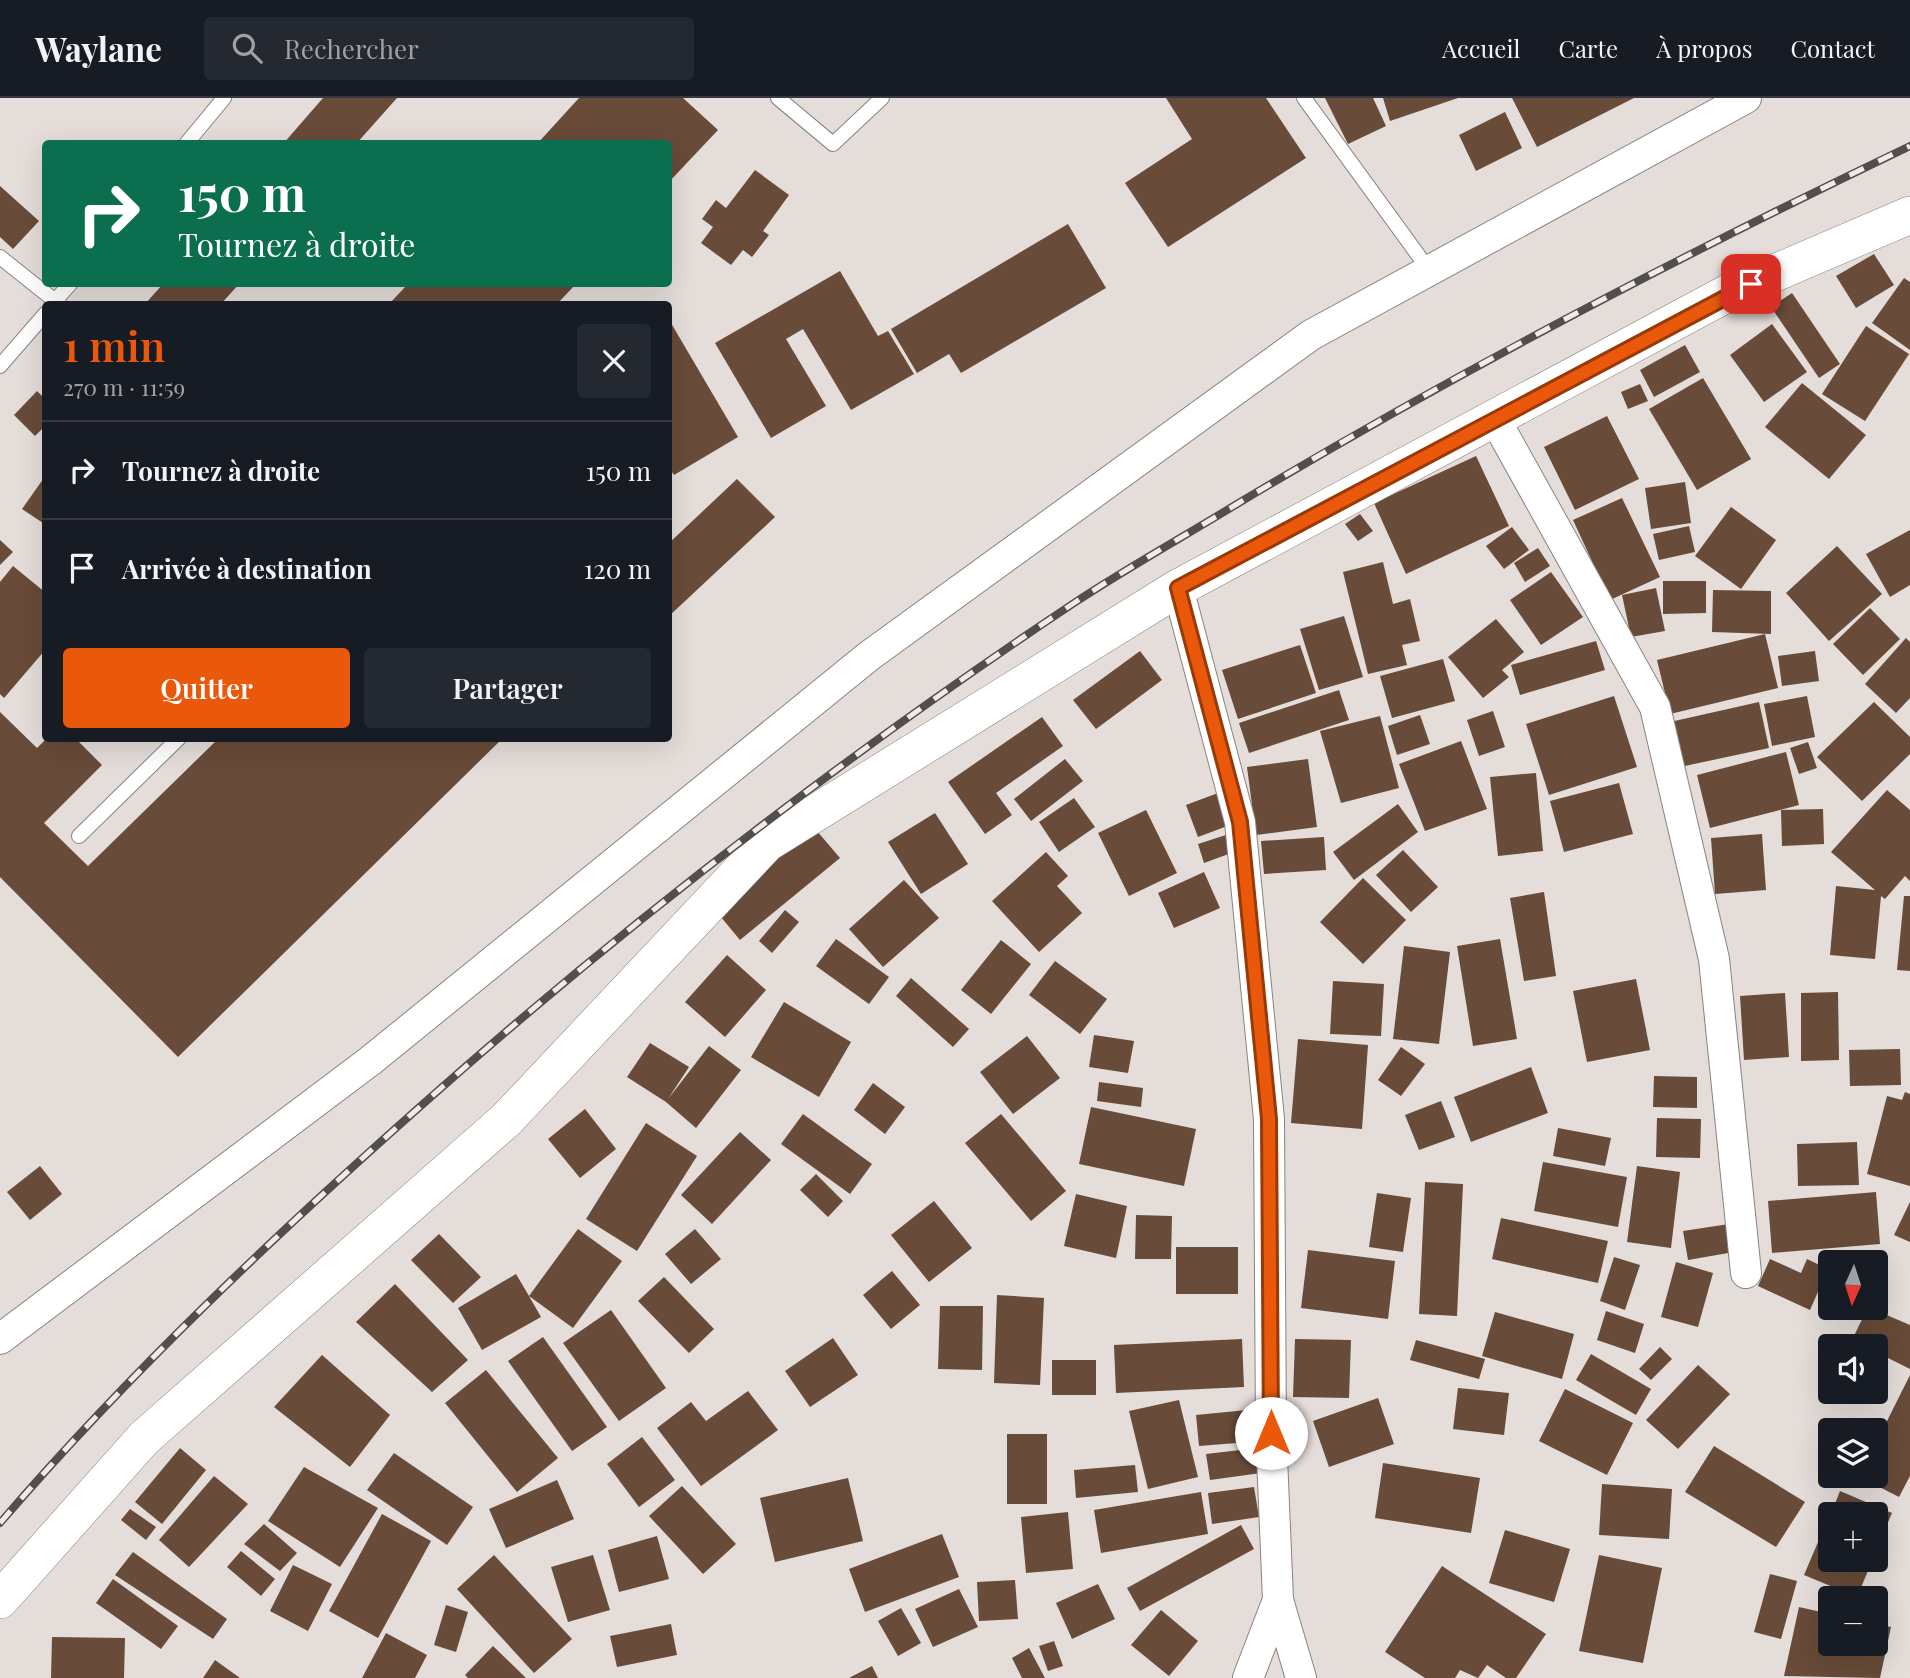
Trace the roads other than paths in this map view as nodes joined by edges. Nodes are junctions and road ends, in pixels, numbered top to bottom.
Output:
1 (224, 98) edge
2 (778, 98) edge
3 (882, 98) edge
4 (1304, 98) edge
5 (1746, 98) edge
6 (189, 140) edge
7 (1910, 215) edge
8 (0, 257) edge
9 (1429, 270) junction
10 (68, 287) edge
11 (48, 301) edge
12 (57, 301) edge
13 (42, 318) edge
14 (0, 366) edge
15 (1496, 421) junction
16 (1178, 588) junction
17 (175, 742) edge
18 (79, 836) dead end
19 (1746, 1273) dead end
20 (0, 1339) edge
21 (0, 1600) edge
22 (1278, 1600) junction
23 (1248, 1678) edge
24 (1301, 1678) edge

1 - 6 lane
2 - 3 lane
4 - 9 lane
5 - 9 street
7 - 15 street
8 - 11 lane
9 - 20 street
10 - 12 lane
13 - 14 lane
15 - 16 street
15 - 19 street
16 - 21 street
16 - 22 street
17 - 18 lane
22 - 23 street
22 - 24 street

